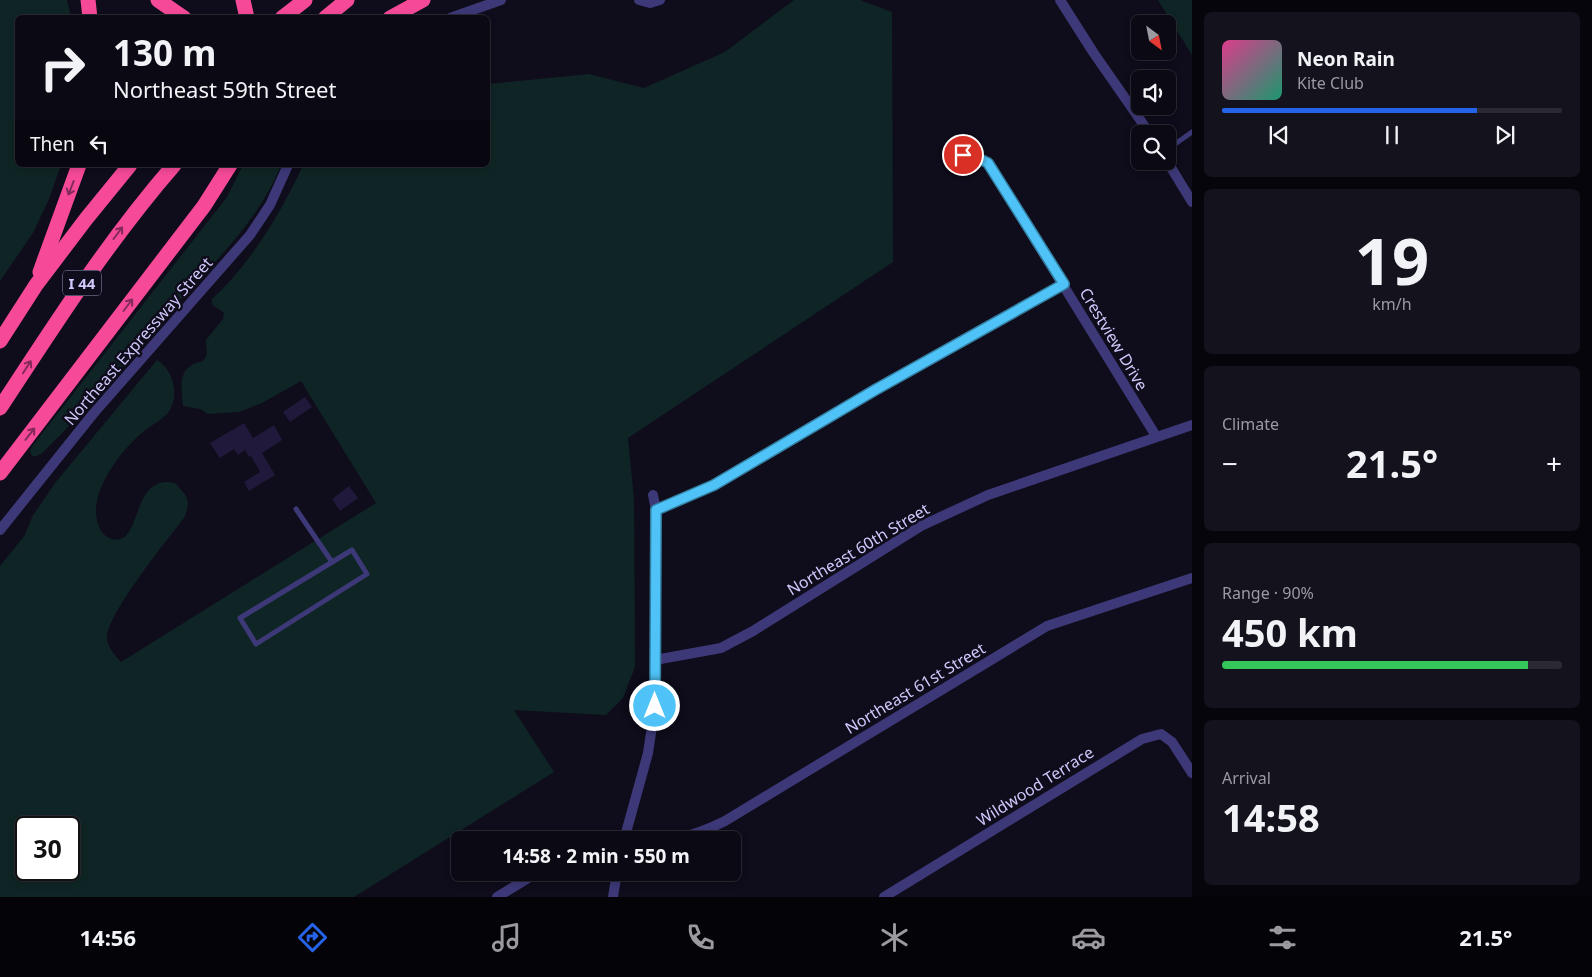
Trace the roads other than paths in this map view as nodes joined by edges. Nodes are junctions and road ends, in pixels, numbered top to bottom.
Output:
1 (88, 0) edge
2 (158, 0) edge
3 (242, 0) edge
4 (305, 0) edge
5 (347, 0) edge
6 (423, 0) edge
7 (501, 0) edge
8 (639, 0) edge
9 (660, 0) edge
10 (1060, 0) edge
11 (90, 15) edge
12 (180, 15) edge
13 (246, 15) edge
14 (286, 15) edge
15 (329, 15) edge
16 (396, 15) edge
17 (458, 15) edge
18 (1144, 125) edge
19 (1192, 132) edge
20 (1176, 143) edge
21 (951, 154) dead end
22 (78, 167) edge
23 (128, 167) edge
24 (172, 167) edge
25 (229, 167) edge
26 (287, 167) edge
27 (1172, 170) edge
28 (1192, 202) edge
29 (1064, 284) junction
30 (36, 285) junction
31 (0, 341) edge
32 (0, 408) edge
33 (1192, 425) edge
34 (1156, 436) junction
35 (0, 473) edge
36 (653, 495) dead end
37 (296, 509) dead end
38 (656, 510) junction
39 (0, 530) edge
40 (332, 562) junction
41 (1192, 578) edge
42 (655, 660) junction
43 (1192, 773) edge
44 (626, 831) edge
45 (705, 831) edge
46 (523, 881) edge
47 (616, 881) edge
48 (497, 897) edge
49 (613, 897) edge
50 (884, 897) edge

1 - 11 highway
2 - 12 highway
3 - 13 highway
4 - 14 highway
5 - 15 highway
6 - 16 highway
7 - 17 street
8 - 9 street
10 - 18 street
19 - 20 lane
21 - 29 street, Crestview Drive
22 -> 30 highway
23 - 30 highway, I 44
32 -> 24 highway, I 44
35 -> 25 highway
26 - 39 street, Northeast Expressway Street
27 - 28 street
29 - 34 street, Crestview Drive
29 - 38 street
30 - 31 highway
33 - 34 street, Northeast 60th Street
34 - 42 street, Northeast 60th Street
36 - 38 street
37 - 40 lane
38 - 42 street
40 - 40 lane
41 - 45 street, Northeast 61st Street
42 - 44 street
43 - 50 street, Wildwood Terrace
46 - 48 street
47 - 49 street

